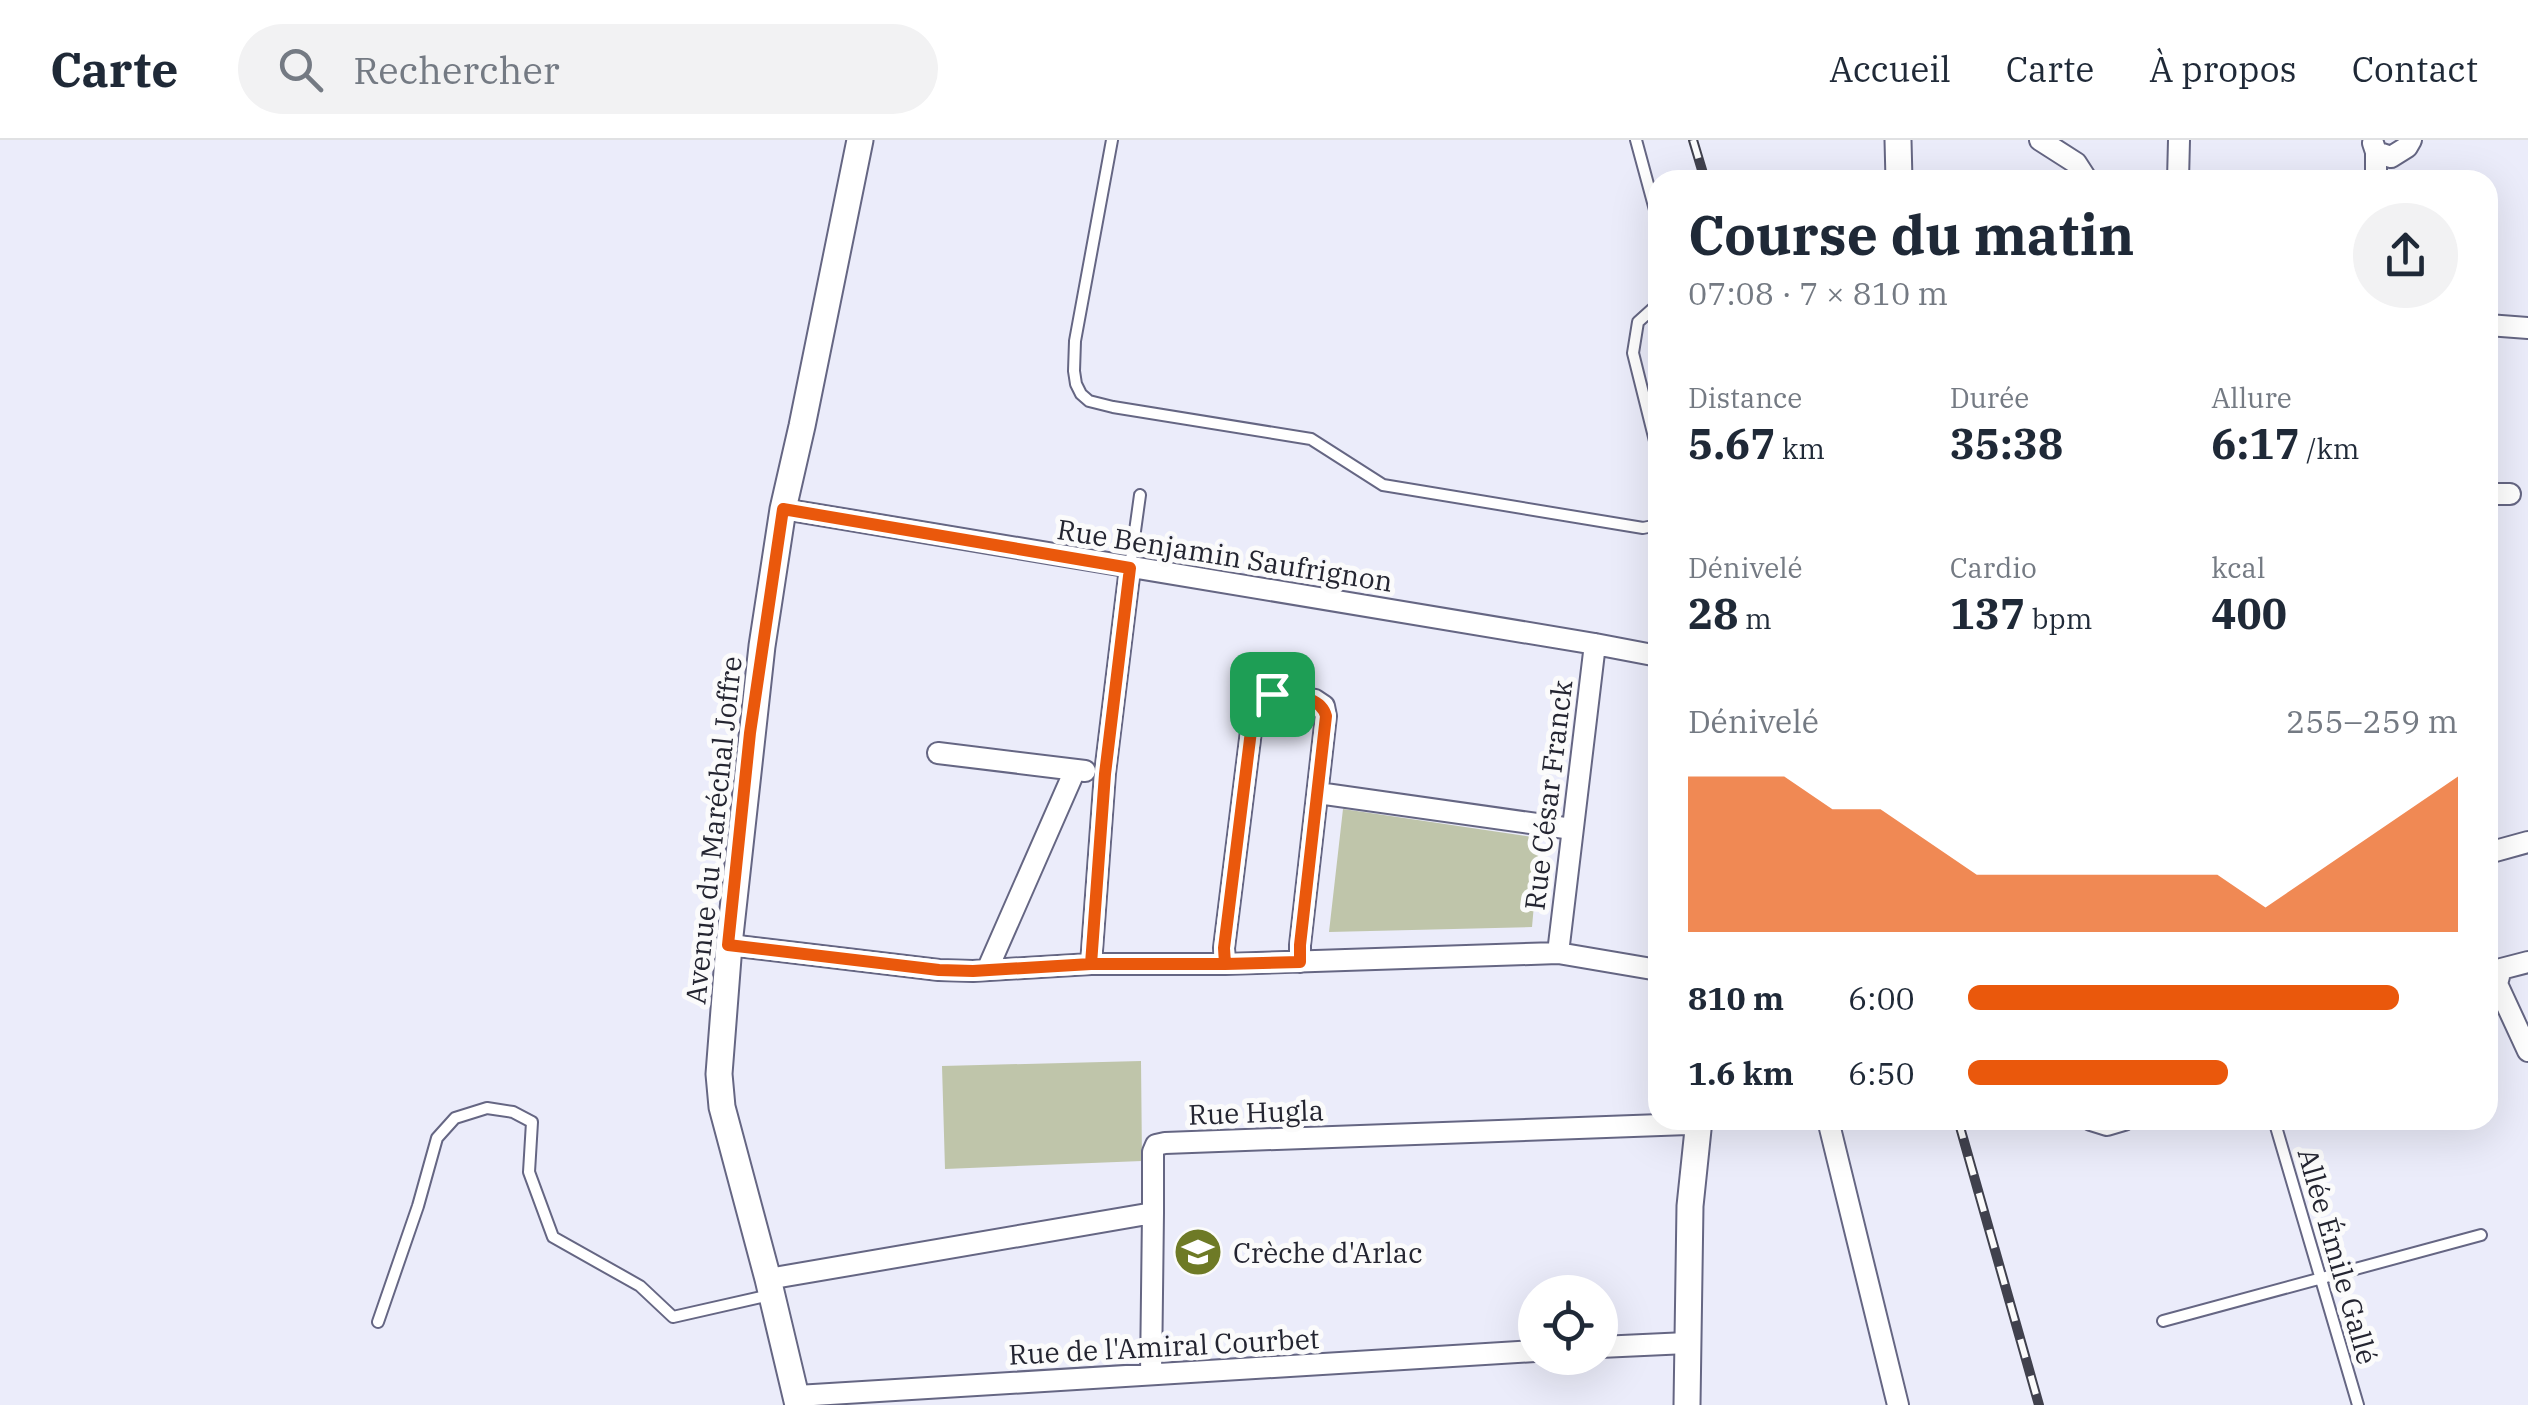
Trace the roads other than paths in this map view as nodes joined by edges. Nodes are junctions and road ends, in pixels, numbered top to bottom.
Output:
1 (860, 140) edge
2 (1112, 140) edge
3 (1636, 140) edge
4 (1898, 140) edge
5 (2040, 140) edge
6 (2179, 140) edge
7 (2411, 140) edge
8 (2375, 146) edge
9 (1900, 170) edge
10 (2081, 170) edge
11 (2178, 170) edge
12 (1648, 184) edge
13 (1648, 313) edge
14 (2498, 326) edge
15 (2528, 328) edge
16 (1648, 413) edge
17 (2498, 494) edge
18 (2510, 494) dead end
19 (1140, 495) dead end
20 (783, 509) junction
21 (1648, 527) edge
22 (1130, 568) junction
23 (1595, 644) junction
24 (1648, 654) edge
25 (938, 753) dead end
26 (1074, 770) junction
27 (1105, 774) junction
28 (1318, 793) junction
29 (1572, 830) junction
30 (2528, 842) edge
31 (2498, 850) edge
32 (728, 945) junction
33 (1558, 953) junction
34 (1300, 962) junction
35 (2528, 962) edge
36 (1091, 964) junction
37 (1225, 964) junction
38 (988, 968) junction
39 (1648, 968) edge
40 (2498, 978) edge
41 (2498, 988) edge
42 (2528, 1051) edge
43 (1648, 1125) edge
44 (1697, 1130) edge
45 (1830, 1130) edge
46 (2277, 1130) edge
47 (1152, 1213) junction
48 (2481, 1235) dead end
49 (2320, 1279) junction
50 (770, 1287) junction
51 (2163, 1321) dead end
52 (378, 1322) dead end
53 (1688, 1343) junction
54 (1618, 1346) edge
55 (1518, 1352) edge
56 (1151, 1374) junction
57 (797, 1400) edge
58 (1687, 1405) edge
59 (1898, 1405) edge
60 (2358, 1405) edge

1 - 20 street, Avenue du Maréchal Joffre
2 - 21 lane
3 - 12 lane
4 - 9 street
5 - 10 street
6 - 11 street
7 - 8 street
13 - 16 lane
14 - 15 street
17 - 18 street
19 - 22 lane
20 - 22 street, Rue Benjamin Saufrignon
20 - 32 street, Avenue du Maréchal Joffre
22 - 23 street, Rue Benjamin Saufrignon
22 - 27 street
23 - 24 street, Rue Benjamin Saufrignon
23 - 29 street, Rue César Franck
25 - 26 street
26 - 27 street
26 - 38 street
27 - 36 street
28 - 29 street
28 - 34 street
28 - 37 street
29 - 33 street, Rue César Franck
30 - 31 street
32 - 38 street
32 - 50 street, Avenue du Maréchal Joffre
33 - 34 street
33 - 39 street
34 - 37 street
35 - 40 street
36 - 37 street
36 - 38 street
41 - 42 street
43 - 47 street, Rue Hugla
44 - 53 street
45 - 59 street
46 - 49 lane, Allée Émile Gallé
47 - 50 street
47 - 56 street
48 - 49 lane
49 - 51 lane
49 - 60 lane, Allée Émile Gallé
50 - 52 lane
50 - 57 street, Avenue du Maréchal Joffre
53 - 54 street
53 - 58 street
55 - 56 street, Rue de l'Amiral Courbet
56 - 57 street, Rue de l'Amiral Courbet

